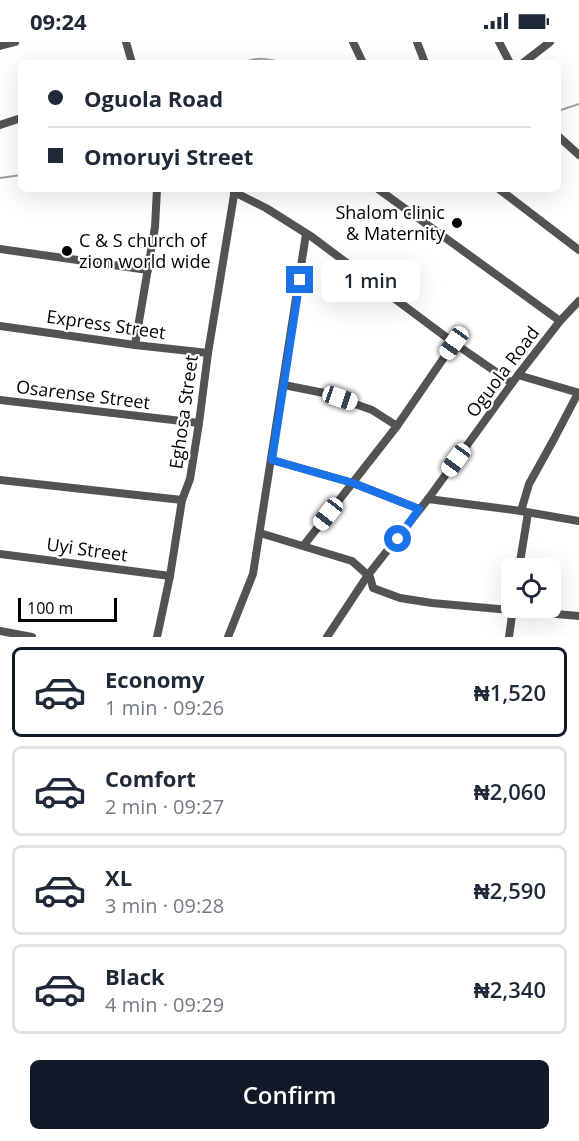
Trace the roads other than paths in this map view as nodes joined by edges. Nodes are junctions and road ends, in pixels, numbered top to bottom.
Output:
1 (15, 42) edge
2 (126, 42) edge
3 (353, 42) edge
4 (417, 42) edge
5 (500, 42) edge
6 (550, 42) edge
7 (0, 46) edge
8 (131, 60) edge
9 (362, 60) edge
10 (423, 60) edge
11 (509, 60) edge
12 (527, 60) edge
13 (18, 119) edge
14 (0, 125) edge
15 (561, 139) edge
16 (579, 155) edge
17 (157, 192) edge
18 (234, 192) edge
19 (238, 192) edge
20 (382, 192) edge
21 (503, 192) edge
22 (306, 234) junction
23 (0, 249) edge
24 (579, 250) edge
25 (148, 270) junction
26 (578, 304) edge
27 (560, 321) junction
28 (0, 326) edge
29 (454, 343) junction
30 (135, 345) junction
31 (208, 353) junction
32 (518, 375) junction
33 (512, 383) junction
34 (284, 385) junction
35 (578, 393) edge
36 (0, 400) edge
37 (199, 423) junction
38 (397, 426) junction
39 (272, 460) junction
40 (0, 480) edge
41 (353, 483) junction
42 (428, 499) junction
43 (182, 501) junction
44 (419, 509) junction
45 (525, 512) junction
46 (579, 520) edge
47 (260, 533) junction
48 (304, 545) junction
49 (0, 554) edge
50 (520, 558) edge
51 (368, 575) junction
52 (170, 576) junction
53 (501, 608) edge
54 (561, 614) edge
55 (579, 616) edge
56 (511, 618) edge
57 (0, 632) edge
58 (32, 637) edge
59 (157, 637) edge
60 (228, 637) edge
61 (327, 637) edge
62 (508, 637) edge

1 - 7 street
2 - 8 street
3 - 9 street
4 - 10 street
5 - 11 street
6 - 12 street
13 - 14 street
15 - 16 street
17 - 25 street
18 - 31 street, Eghosa Street
19 - 22 street
20 - 27 street
21 - 24 street
22 - 29 street
22 - 34 street
23 - 25 street
25 - 30 street
26 - 27 street, Oguola Road
27 - 32 street, Oguola Road
28 - 30 street, Express Street
29 - 33 street
29 - 38 street
30 - 31 street, Express Street
31 - 37 street, Eghosa Street
32 - 33 street, Oguola Road
32 - 35 street
33 - 42 street, Oguola Road
34 - 38 street
34 - 39 street
35 - 45 street
36 - 37 street, Osarense Street
37 - 43 street, Eghosa Street
38 - 41 street
39 - 41 street
39 - 47 street
40 - 43 street
41 - 44 street
41 - 48 street
42 - 44 street, Oguola Road
42 - 45 street
43 - 52 street, Eghosa Street
44 - 51 street, Oguola Road
45 - 46 street
45 - 50 street
47 - 48 street
47 - 60 street
48 - 51 street
49 - 52 street, Uyi Street
51 - 53 street
51 - 61 street, Oguola Road
52 - 59 street, Eghosa Street
54 - 55 street
56 - 62 street
57 - 58 street

